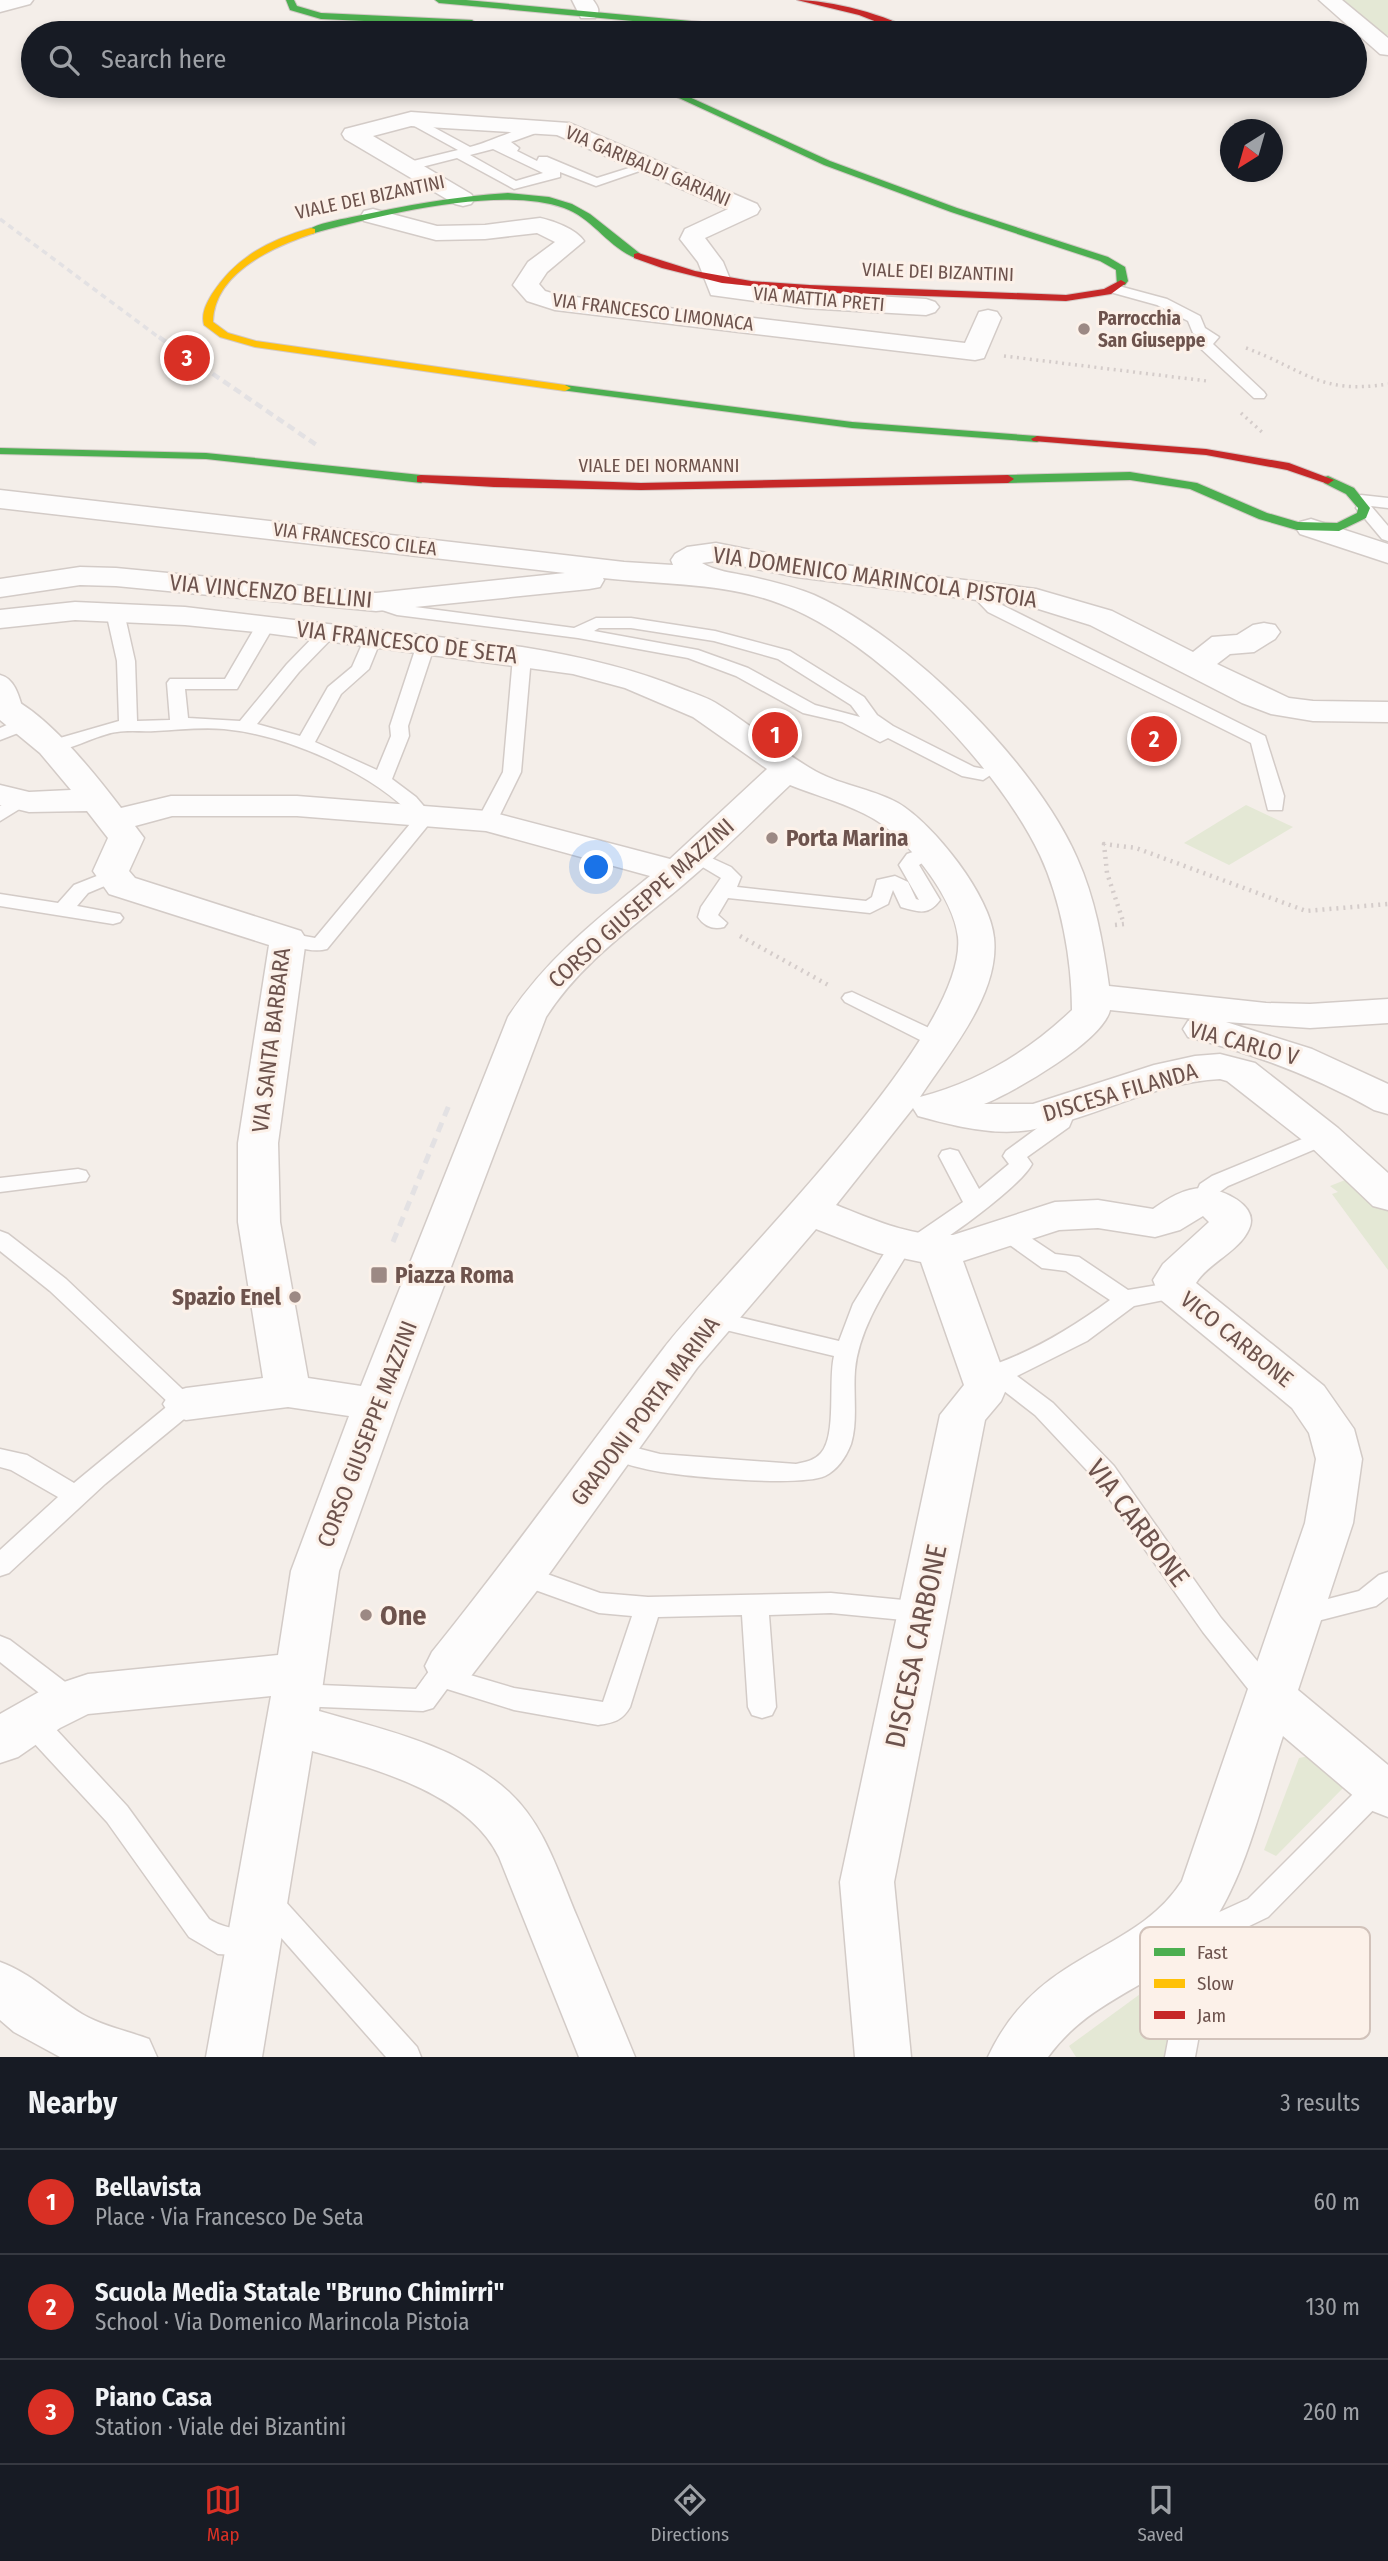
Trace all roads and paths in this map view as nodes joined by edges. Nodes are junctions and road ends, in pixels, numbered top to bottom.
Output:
1 (23, 0) edge
2 (290, 0) edge
3 (439, 0) edge
4 (801, 0) edge
5 (1329, 0) edge
6 (0, 6) edge
7 (585, 7) edge
8 (427, 21) edge
9 (694, 21) edge
10 (881, 21) edge
11 (1354, 21) edge
12 (1367, 32) edge
13 (1388, 49) edge
14 (683, 98) edge
15 (411, 119) junction
16 (543, 126) junction
17 (463, 153) junction
18 (648, 166) junction
19 (405, 167) junction
20 (463, 199) junction
21 (373, 216) junction
22 (719, 281) junction
23 (1115, 289) junction
24 (926, 307) dead end
25 (988, 318) dead end
26 (1212, 337) junction
27 (975, 352) junction
28 (1388, 384) edge
29 (1214, 388) dead end
30 (1259, 395) dead end
31 (1234, 406) dead end
32 (1272, 442) dead end
33 (0, 451) edge
34 (0, 499) edge
35 (1388, 503) edge
36 (1363, 504) junction
37 (1311, 528) junction
38 (1388, 536) edge
39 (1388, 554) edge
40 (624, 571) junction
41 (710, 577) junction
42 (0, 588) edge
43 (976, 591) junction
44 (376, 602) junction
45 (115, 612) junction
46 (0, 619) edge
47 (266, 624) junction
48 (328, 632) junction
49 (1264, 632) dead end
50 (577, 633) junction
51 (373, 637) junction
52 (426, 644) junction
53 (522, 657) junction
54 (1195, 666) junction
55 (0, 680) edge
56 (1388, 712) edge
57 (10, 720) edge
58 (180, 725) junction
59 (128, 727) junction
60 (245, 727) junction
61 (304, 745) junction
62 (52, 746) junction
63 (787, 769) junction
64 (992, 772) junction
65 (382, 781) junction
66 (6, 803) edge
67 (1275, 806) dead end
68 (105, 810) junction
69 (425, 818) junction
70 (487, 821) junction
71 (1104, 844) dead end
72 (930, 852) junction
73 (685, 864) junction
74 (112, 876) junction
75 (723, 891) junction
76 (0, 900) edge
77 (1388, 904) edge
78 (63, 910) junction
79 (113, 918) dead end
80 (717, 923) joint
81 (288, 939) junction
82 (852, 998) joint
83 (1091, 1005) junction
84 (1388, 1012) edge
85 (937, 1040) junction
86 (1388, 1101) edge
87 (916, 1102) junction
88 (1066, 1108) junction
89 (1324, 1138) junction
90 (950, 1156) dead end
91 (78, 1176) dead end
92 (0, 1185) edge
93 (1388, 1196) edge
94 (1203, 1202) junction
95 (975, 1204) junction
96 (809, 1210) junction
97 (1008, 1233) junction
98 (0, 1239) edge
99 (917, 1248) junction
100 (1176, 1290) junction
101 (1126, 1300) junction
102 (713, 1320) junction
103 (847, 1351) junction
104 (991, 1376) junction
105 (288, 1391) junction
106 (186, 1404) junction
107 (376, 1404) junction
108 (613, 1451) junction
109 (0, 1458) edge
110 (76, 1496) junction
111 (3, 1558) edge
112 (522, 1575) junction
113 (1388, 1582) edge
114 (755, 1604) junction
115 (648, 1607) junction
116 (924, 1612) junction
117 (1298, 1616) junction
118 (0, 1647) edge
119 (446, 1671) junction
120 (295, 1698) junction
121 (1271, 1698) junction
122 (762, 1707) dead end
123 (32, 1720) edge
124 (1383, 1791) edge
125 (261, 1895) junction
126 (1195, 1927) edge
127 (1200, 1927) edge
128 (253, 1942) junction
129 (1140, 1955) edge
130 (0, 1986) edge
131 (1182, 2039) edge
132 (129, 2057) edge
133 (234, 2057) edge
134 (406, 2057) edge
135 (607, 2057) edge
136 (883, 2057) edge
137 (1016, 2057) edge
138 (1180, 2057) edge

1 - 6 street
2 - 8 street
3 - 7 street
4 - 10 street
5 - 11 street
7 - 9 street
12 - 13 street
14 - 23 street, VIALE DEI BIZANTINI
15 - 16 street, VIA GARIBALDI GARIANI
15 - 17 lane
15 - 19 street, VIA GARIBALDI GARIANI
16 - 18 street, VIA GARIBALDI GARIANI
16 - 18 lane
17 - 17 lane
17 - 19 lane
18 - 22 street, VIA GARIBALDI GARIANI
19 - 20 street, VIA GARIBALDI GARIANI
20 - 21 street, VIALE DEI BIZANTINI
20 - 22 street, VIALE DEI BIZANTINI
21 - 27 street, VIA FRANCESCO LIMONACA
21 - 36 street, VIALE DEI BIZANTINI
22 - 23 street, VIALE DEI BIZANTINI
22 - 24 street, VIA MATTIA PRETI
23 - 26 lane
25 - 27 street
26 - 28 path
26 - 30 lane
27 - 29 path
31 - 32 path
33 - 37 street, VIALE DEI NORMANNI
34 - 40 street, VIA FRANCESCO CILEA
35 - 36 lane
36 - 37 street
36 - 38 lane
37 - 39 street
40 - 41 street, VIA FRANCESCO CILEA
40 - 44 street, VIA VINCENZO BELLINI
41 - 43 street, VIA DOMENICO MARINCOLA PISTOIA
41 - 64 street, VIA DOMENICO MARINCOLA PISTOIA
42 - 44 street, VIA VINCENZO BELLINI
43 - 54 street, VIA DOMENICO MARINCOLA PISTOIA
43 - 67 lane
44 - 50 lane
45 - 46 street, VIA FRANCESCO DE SETA
45 - 47 street, VIA FRANCESCO DE SETA
45 - 59 lane
47 - 48 street, VIA FRANCESCO DE SETA
47 - 58 lane
48 - 51 street, VIA FRANCESCO DE SETA
48 - 60 lane
49 - 54 street
50 - 64 lane
50 - 64 lane
51 - 52 street, VIA FRANCESCO DE SETA
51 - 61 lane
52 - 53 street, VIA FRANCESCO DE SETA
52 - 65 lane
53 - 63 street, VIA FRANCESCO DE SETA
53 - 70 lane
54 - 56 street, VIA DOMENICO MARINCOLA PISTOIA
55 - 57 lane
57 - 62 street
58 - 59 lane
58 - 60 lane
59 - 62 lane
60 - 61 lane
61 - 65 lane
62 - 68 street
63 - 72 street, VIA FRANCESCO DE SETA
63 - 73 street, CORSO GIUSEPPE MAZZINI
64 - 83 street, VIA DOMENICO MARINCOLA PISTOIA
65 - 69 lane
66 - 68 street
68 - 69 street
68 - 74 street
69 - 70 street
69 - 81 lane
70 - 73 street
71 - 77 path
72 - 75 lane
72 - 85 street, GRADONI PORTA MARINA
73 - 75 lane
73 - 107 street, CORSO GIUSEPPE MAZZINI
74 - 78 lane
74 - 81 street, VIA SANTA BARBARA
75 - 80 lane
76 - 78 lane
78 - 79 lane
80 - 82 path
81 - 105 street, VIA SANTA BARBARA
82 - 85 lane
83 - 84 street
83 - 86 street, VIA CARLO V
83 - 87 street
85 - 87 street, GRADONI PORTA MARINA
87 - 88 street, DISCESA FILANDA
87 - 96 street, GRADONI PORTA MARINA
88 - 89 street, DISCESA FILANDA
88 - 95 lane
89 - 93 street, DISCESA FILANDA
89 - 94 lane
90 - 95 lane
91 - 92 lane
94 - 97 street
94 - 100 street, VICO CARBONE
95 - 99 lane
96 - 99 street
96 - 102 street, GRADONI PORTA MARINA
97 - 99 street
97 - 101 lane
98 - 106 lane
99 - 103 lane
99 - 104 street
100 - 101 lane
100 - 117 street, VICO CARBONE
101 - 104 lane
102 - 103 lane
102 - 108 street, GRADONI PORTA MARINA
103 - 108 lane
104 - 116 street, DISCESA CARBONE
104 - 121 lane, VIA CARBONE
105 - 106 street
105 - 107 street
106 - 110 lane
107 - 120 street, CORSO GIUSEPPE MAZZINI
108 - 112 street, GRADONI PORTA MARINA
109 - 110 lane
110 - 111 lane
112 - 115 lane
112 - 119 street, GRADONI PORTA MARINA
113 - 117 lane
114 - 115 lane
114 - 116 lane
114 - 122 lane
115 - 119 lane
116 - 136 street, DISCESA CARBONE
117 - 121 street, VICO CARBONE
118 - 123 lane
119 - 120 lane
120 - 123 street
120 - 125 street, CORSO GIUSEPPE MAZZINI
120 - 135 street
121 - 124 street
121 - 126 street, VICO CARBONE
123 - 128 lane
124 - 127 lane
125 - 128 street, CORSO GIUSEPPE MAZZINI
125 - 134 lane
128 - 133 street, CORSO GIUSEPPE MAZZINI
129 - 137 street, VICO CARBONE
130 - 132 street
131 - 138 lane

